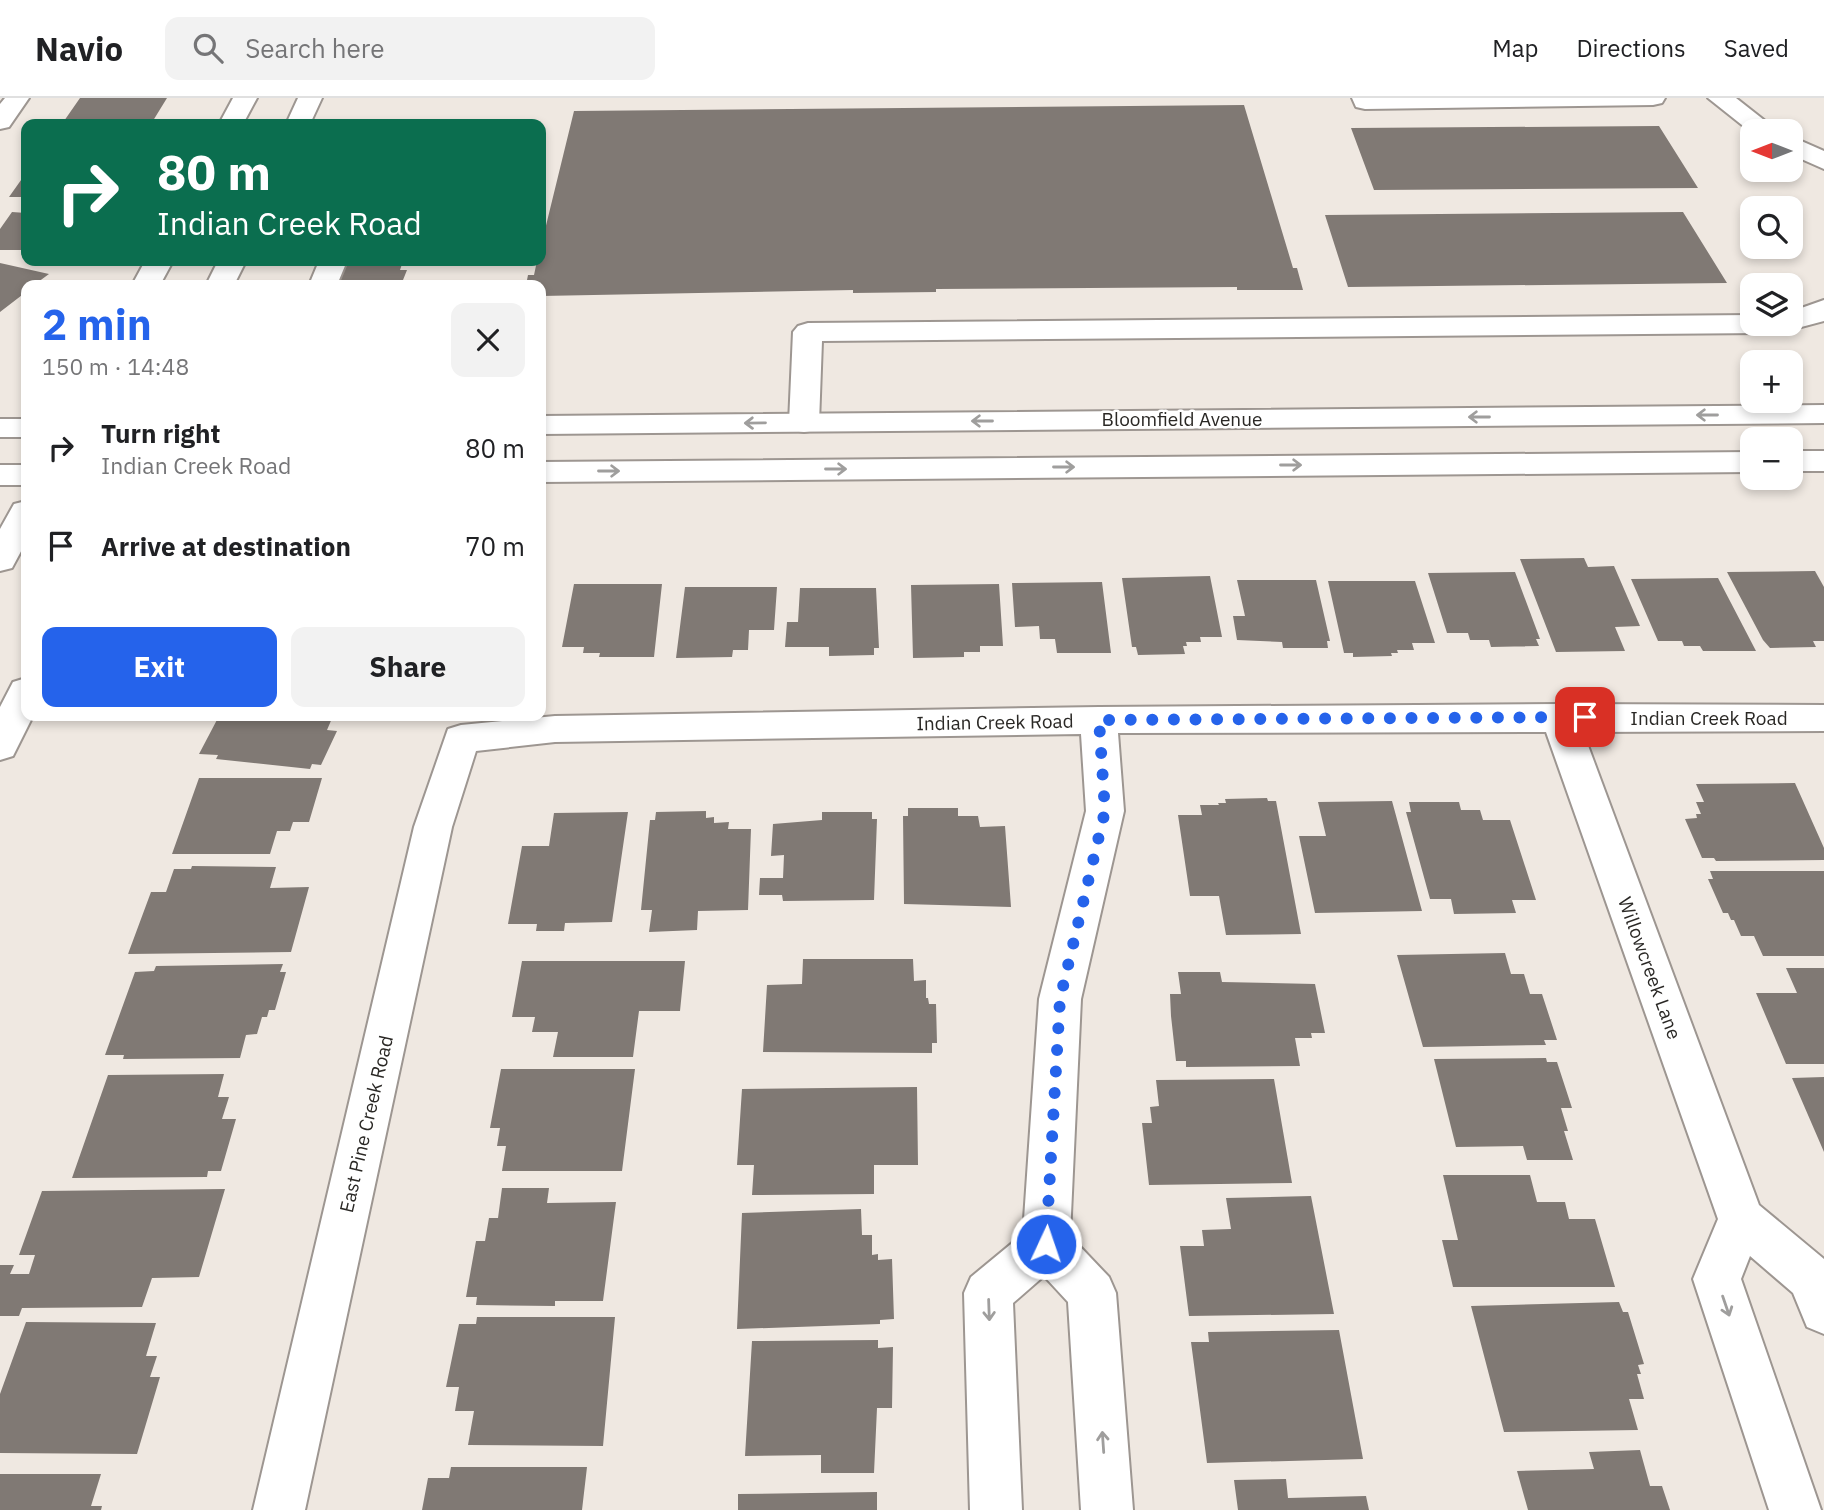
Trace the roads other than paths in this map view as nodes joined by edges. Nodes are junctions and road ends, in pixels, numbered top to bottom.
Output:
1 (17, 98) edge
2 (245, 98) edge
3 (310, 98) edge
4 (1364, 98) edge
5 (1653, 98) edge
6 (1720, 98) edge
7 (234, 119) edge
8 (300, 119) edge
9 (1749, 119) edge
10 (0, 122) edge
11 (1803, 150) edge
12 (1824, 161) edge
13 (1824, 309) edge
14 (1803, 318) edge
15 (1740, 324) edge
16 (1824, 414) edge
17 (804, 423) junction
18 (546, 425) edge
19 (0, 428) edge
20 (21, 428) edge
21 (1740, 461) edge
22 (1803, 461) edge
23 (1824, 461) edge
24 (546, 472) edge
25 (0, 475) edge
26 (21, 475) edge
27 (21, 520) edge
28 (0, 560) edge
29 (21, 702) edge
30 (1559, 717) junction
31 (1824, 718) edge
32 (1099, 720) junction
33 (461, 739) joint
34 (0, 746) edge
35 (1741, 1219) junction
36 (1046, 1244) junction
37 (1824, 1311) edge
38 (279, 1510) edge
39 (996, 1510) edge
40 (1107, 1510) edge
41 (1795, 1510) edge

1 - 10 street
2 - 7 street
3 - 8 street
4 - 5 street
6 - 9 street
11 - 12 street
13 - 14 street
15 - 17 street
16 -> 17 street, Bloomfield Avenue
17 -> 18 street, Bloomfield Avenue
19 - 20 street
24 -> 21 street
22 - 23 street
25 - 26 street
27 - 28 street
29 - 34 street
30 - 31 street, Indian Creek Road
30 - 32 street, Indian Creek Road
30 - 35 street, Willowcreek Lane
32 - 33 street, Indian Creek Road
32 - 36 street
33 - 38 street, East Pine Creek Road
35 - 37 street, Willowcreek Lane
35 -> 41 street
36 -> 39 street
40 -> 36 street

